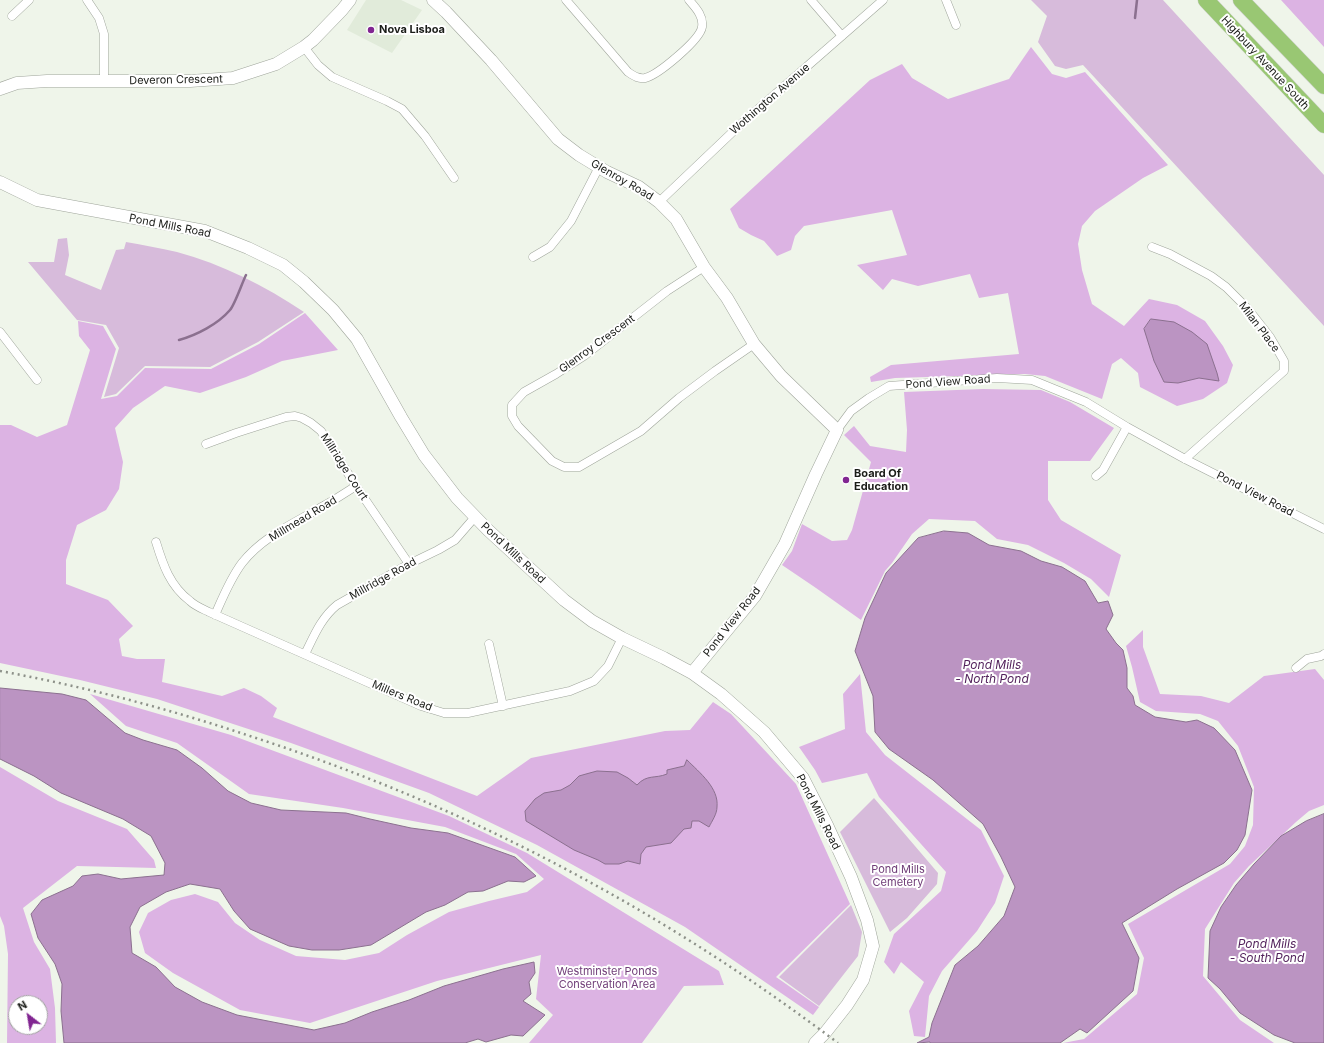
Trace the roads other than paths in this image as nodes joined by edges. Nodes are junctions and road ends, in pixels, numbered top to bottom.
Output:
1 (29, 0) edge
2 (87, 0) edge
3 (350, 0) edge
4 (433, 0) edge
5 (566, 0) edge
6 (689, 0) edge
7 (811, 0) edge
8 (883, 0) edge
9 (946, 0) edge
10 (1206, 0) edge
11 (1241, 0) edge
12 (12, 16) dead end
13 (956, 25) dead end
14 (842, 36) junction
15 (304, 48) junction
16 (104, 80) junction
17 (1324, 86) edge
18 (0, 89) edge
19 (1324, 125) edge
20 (599, 167) junction
21 (454, 178) dead end
22 (0, 182) edge
23 (659, 202) junction
24 (1152, 247) dead end
25 (533, 257) dead end
26 (704, 267) junction
27 (0, 332) edge
28 (754, 344) junction
29 (37, 380) dead end
30 (1127, 427) junction
31 (837, 430) junction
32 (206, 444) dead end
33 (1185, 458) junction
34 (1096, 476) dead end
35 (356, 486) junction
36 (475, 517) junction
37 (1324, 529) edge
38 (156, 542) dead end
39 (409, 564) junction
40 (215, 615) junction
41 (622, 638) junction
42 (489, 644) dead end
43 (305, 654) junction
44 (1324, 654) edge
45 (1296, 668) dead end
46 (692, 673) junction
47 (503, 706) junction
48 (815, 1043) edge

1 - 12 street
2 - 16 street
3 - 15 main road, Deveron Crescent
4 - 20 main road, Glenroy Road
5 - 6 street
7 - 14 street
8 - 14 street, Wothington Avenue
9 - 13 street
10 - 19 highway, Highbury Avenue South
11 - 17 highway
14 - 23 street, Wothington Avenue
15 - 16 main road, Deveron Crescent
15 - 21 street
16 - 18 main road, Deveron Crescent
20 - 23 main road, Glenroy Road
20 - 25 street
22 - 36 main road, Pond Mills Road
23 - 26 main road, Glenroy Road
24 - 33 street, Milan Place
26 - 28 main road, Glenroy Road
26 - 28 street, Glenroy Crescent
27 - 29 street
28 - 31 main road, Glenroy Road
30 - 31 street, Pond View Road
30 - 33 street, Pond View Road
30 - 34 street
31 - 46 main road, Pond View Road
32 - 35 street, Millridge Court
33 - 37 street, Pond View Road
35 - 39 street, Millridge Court
35 - 40 street, Millmead Road
36 - 39 street, Millridge Road
36 - 41 main road, Pond Mills Road
38 - 40 street, Millers Road
39 - 43 street, Millridge Road
40 - 43 street, Millers Road
41 - 46 main road, Pond Mills Road
41 - 47 street, Millers Road
42 - 47 street
43 - 47 street, Millers Road
44 - 45 street
46 - 48 main road, Pond Mills Road

